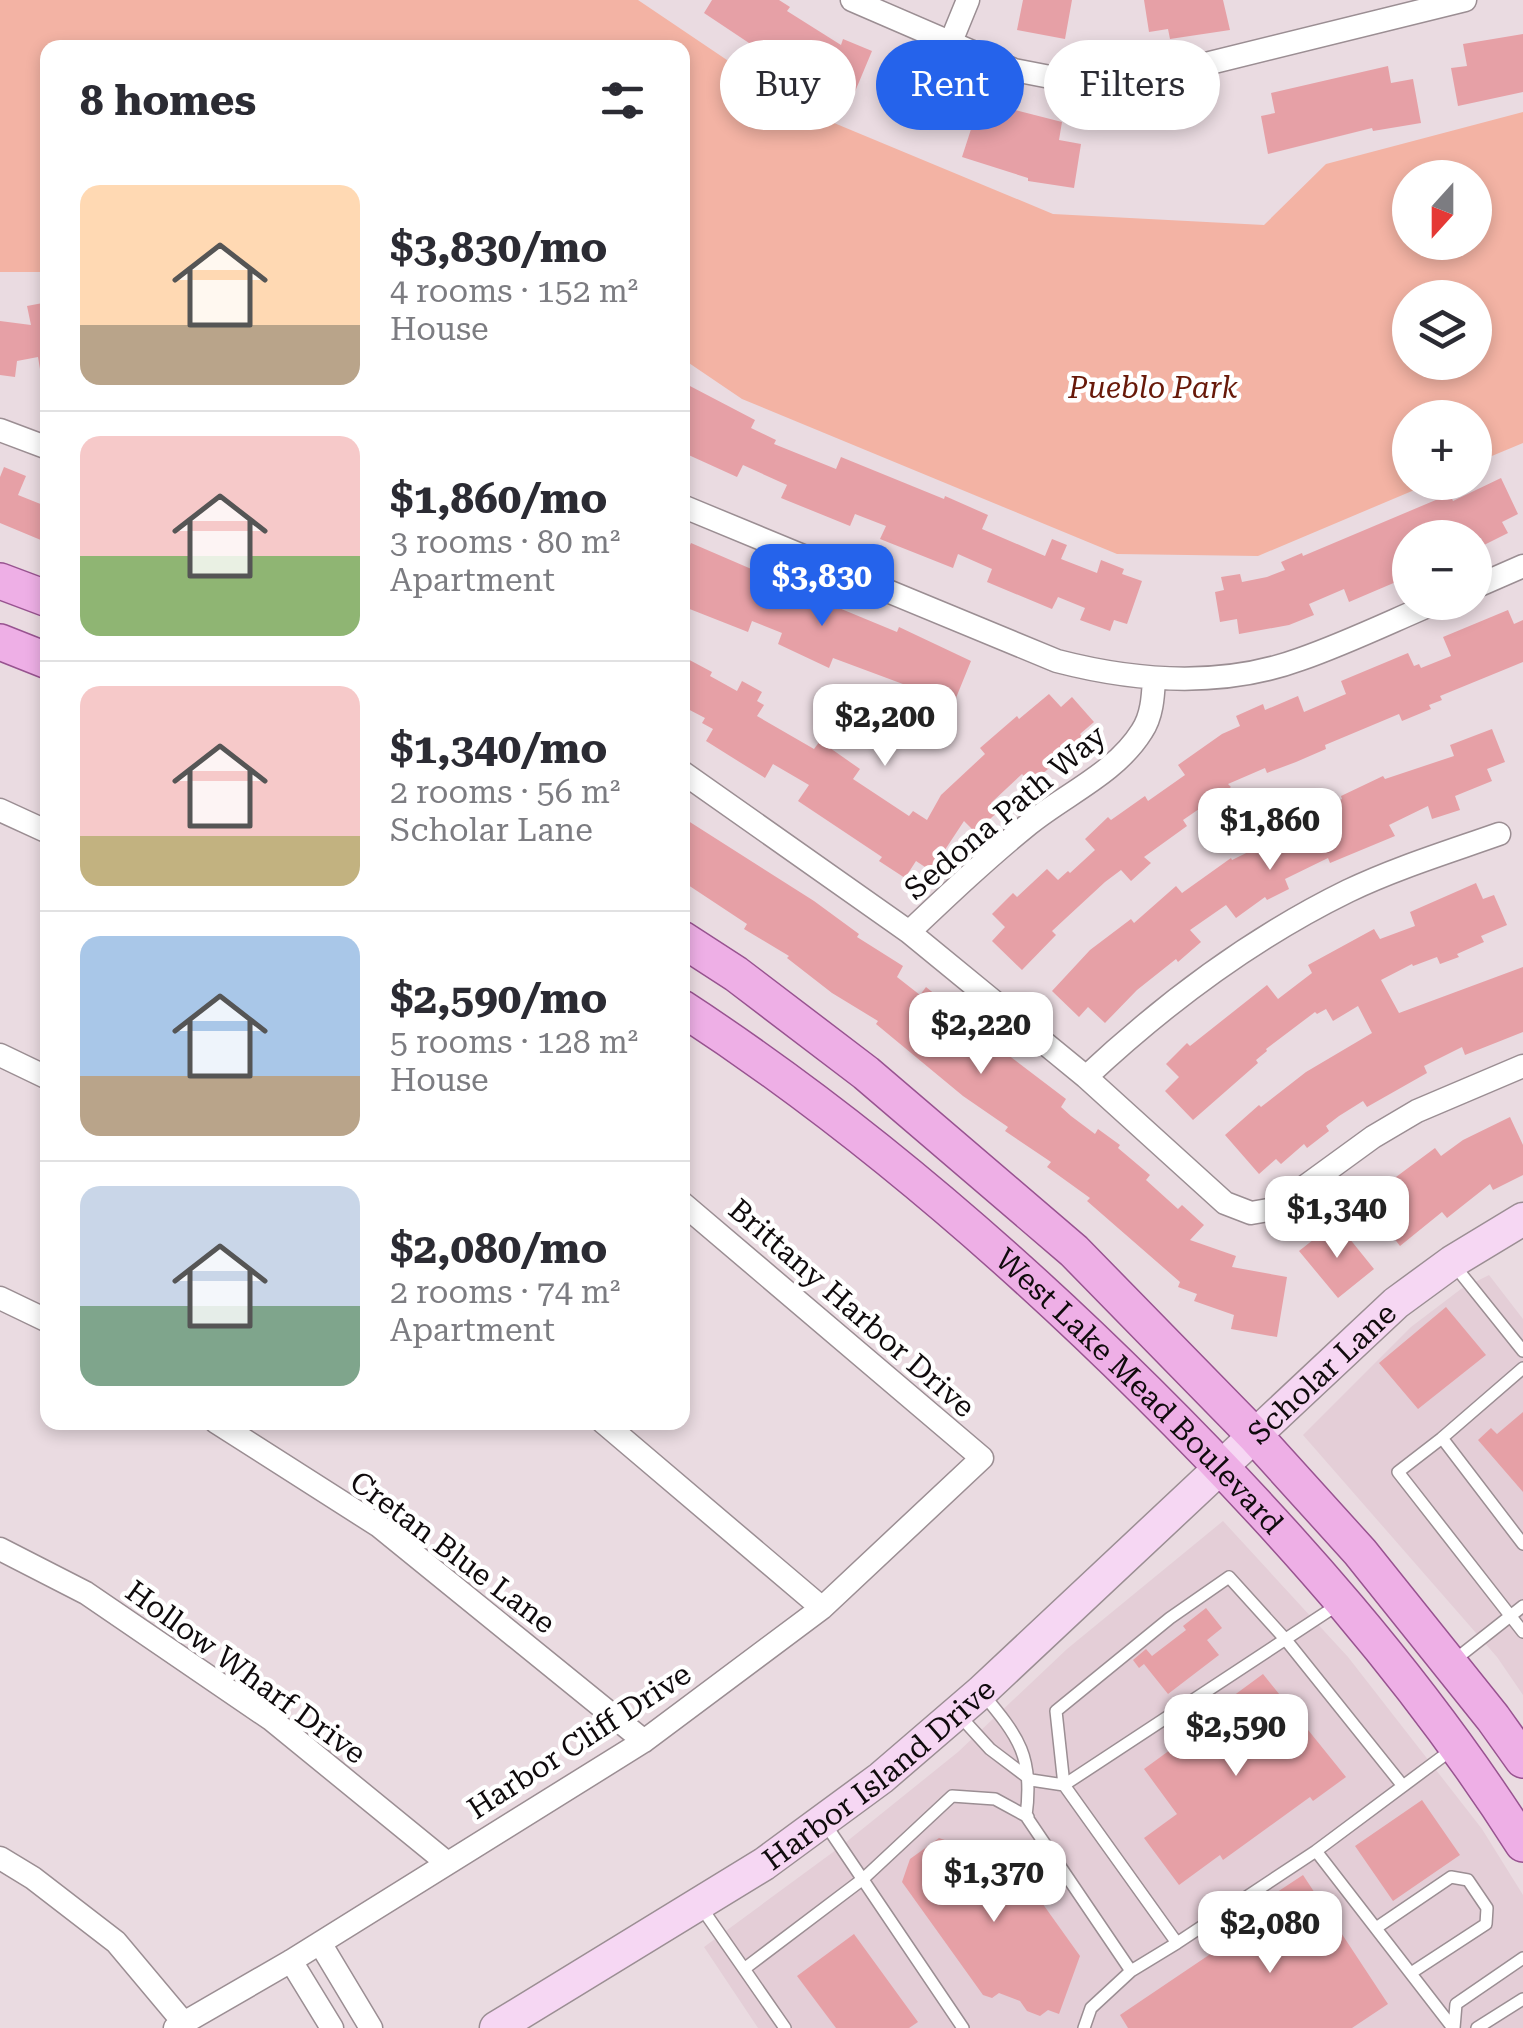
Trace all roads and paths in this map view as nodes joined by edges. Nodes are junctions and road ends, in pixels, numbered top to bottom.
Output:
1 (852, 0) edge
2 (968, 0) edge
3 (1465, 0) edge
4 (941, 40) edge
5 (952, 40) edge
6 (1024, 72) edge
7 (0, 430) edge
8 (40, 441) edge
9 (690, 509) edge
10 (1523, 566) edge
11 (1492, 579) edge
12 (0, 581) edge
13 (40, 596) edge
14 (1394, 620) edge
15 (0, 642) edge
16 (40, 658) edge
17 (1154, 680) junction
18 (690, 778) edge
19 (0, 810) edge
20 (40, 828) edge
21 (1499, 834) dead end
22 (909, 932) junction
23 (690, 944) edge
24 (690, 1014) edge
25 (0, 1055) edge
26 (1523, 1066) edge
27 (40, 1074) edge
28 (1086, 1077) junction
29 (690, 1210) edge
30 (1523, 1219) edge
31 (1452, 1262) junction
32 (0, 1298) edge
33 (40, 1317) edge
34 (1523, 1351) edge
35 (1523, 1368) edge
36 (229, 1430) edge
37 (612, 1430) edge
38 (1255, 1436) junction
39 (1442, 1438) junction
40 (982, 1458) joint
41 (1222, 1466) junction
42 (1523, 1544) edge
43 (0, 1549) edge
44 (1342, 1602) junction
45 (1523, 1606) edge
46 (822, 1608) junction
47 (1510, 1616) junction
48 (1523, 1632) edge
49 (1286, 1640) junction
50 (1450, 1664) junction
51 (969, 1703) junction
52 (644, 1741) junction
53 (1458, 1746) junction
54 (1523, 1760) edge
55 (1031, 1780) junction
56 (1064, 1785) junction
57 (1403, 1786) junction
58 (1028, 1817) junction
59 (1512, 1817) edge
60 (824, 1822) junction
61 (1523, 1844) edge
62 (1316, 1850) junction
63 (0, 1858) edge
64 (446, 1862) junction
65 (863, 1878) junction
66 (699, 1904) junction
67 (1376, 1928) junction
68 (1177, 1942) junction
69 (320, 1943) junction
70 (1523, 1958) edge
71 (291, 1961) junction
72 (744, 1969) junction
73 (1131, 1971) junction
74 (1410, 1974) junction
75 (1523, 1998) edge
76 (180, 2025) edge
77 (332, 2028) edge
78 (371, 2028) edge
79 (496, 2028) edge
80 (785, 2028) edge
81 (963, 2028) edge
82 (1084, 2028) edge
83 (1453, 2028) edge
84 (1478, 2028) edge

1 - 4 street
2 - 5 street
3 - 6 street
7 - 8 street
9 - 17 street
10 - 11 street
12 - 13 main road
14 - 17 street
15 - 16 main road
17 - 22 street, Sedona Path Way
18 - 22 street
19 - 20 street
21 - 28 street
22 - 28 street
23 - 38 main road, West Lake Mead Boulevard
24 - 41 main road, West Lake Mead Boulevard
25 - 27 street
26 - 28 street
29 - 40 street, Brittany Harbor Drive
30 - 31 street, Scholar Lane
31 - 34 lane
31 - 38 street, Scholar Lane
32 - 33 street
35 - 39 lane
36 - 52 street, Cretan Blue Lane
37 - 46 street
38 - 41 street, Scholar Lane
38 - 50 main road, West Lake Mead Boulevard
39 - 42 lane
39 - 47 lane
40 - 46 street, Harbor Cliff Drive
41 - 44 main road, West Lake Mead Boulevard
41 - 51 street, Harbor Island Drive
43 - 64 street, Hollow Wharf Drive
44 - 49 lane
44 - 53 main road, West Lake Mead Boulevard
45 - 47 lane
46 - 52 street, Harbor Cliff Drive
47 - 48 lane
47 - 50 lane
49 - 56 lane
49 - 56 lane
49 - 57 lane
50 - 54 main road, West Lake Mead Boulevard
51 - 55 lane
51 - 55 lane
51 - 60 street, Harbor Island Drive
52 - 64 street, Harbor Cliff Drive
53 - 57 lane
53 - 59 main road, West Lake Mead Boulevard
55 - 56 lane
55 - 58 lane
56 - 68 lane
57 - 62 lane
58 - 65 lane
58 - 73 lane
59 - 61 main road, West Lake Mead Boulevard
60 - 65 lane
60 - 66 street, Harbor Island Drive
62 - 67 lane
62 - 68 lane
63 - 76 street
64 - 69 street, Harbor Cliff Drive
65 - 72 lane
65 - 81 lane
66 - 72 lane
66 - 79 street, Harbor Island Drive
67 - 74 lane
67 - 74 lane
68 - 73 lane
69 - 71 street, Harbor Cliff Drive
69 - 78 street
70 - 83 lane
71 - 76 street, Harbor Cliff Drive
71 - 77 street
72 - 80 lane
73 - 82 lane
74 - 83 lane
75 - 84 lane

